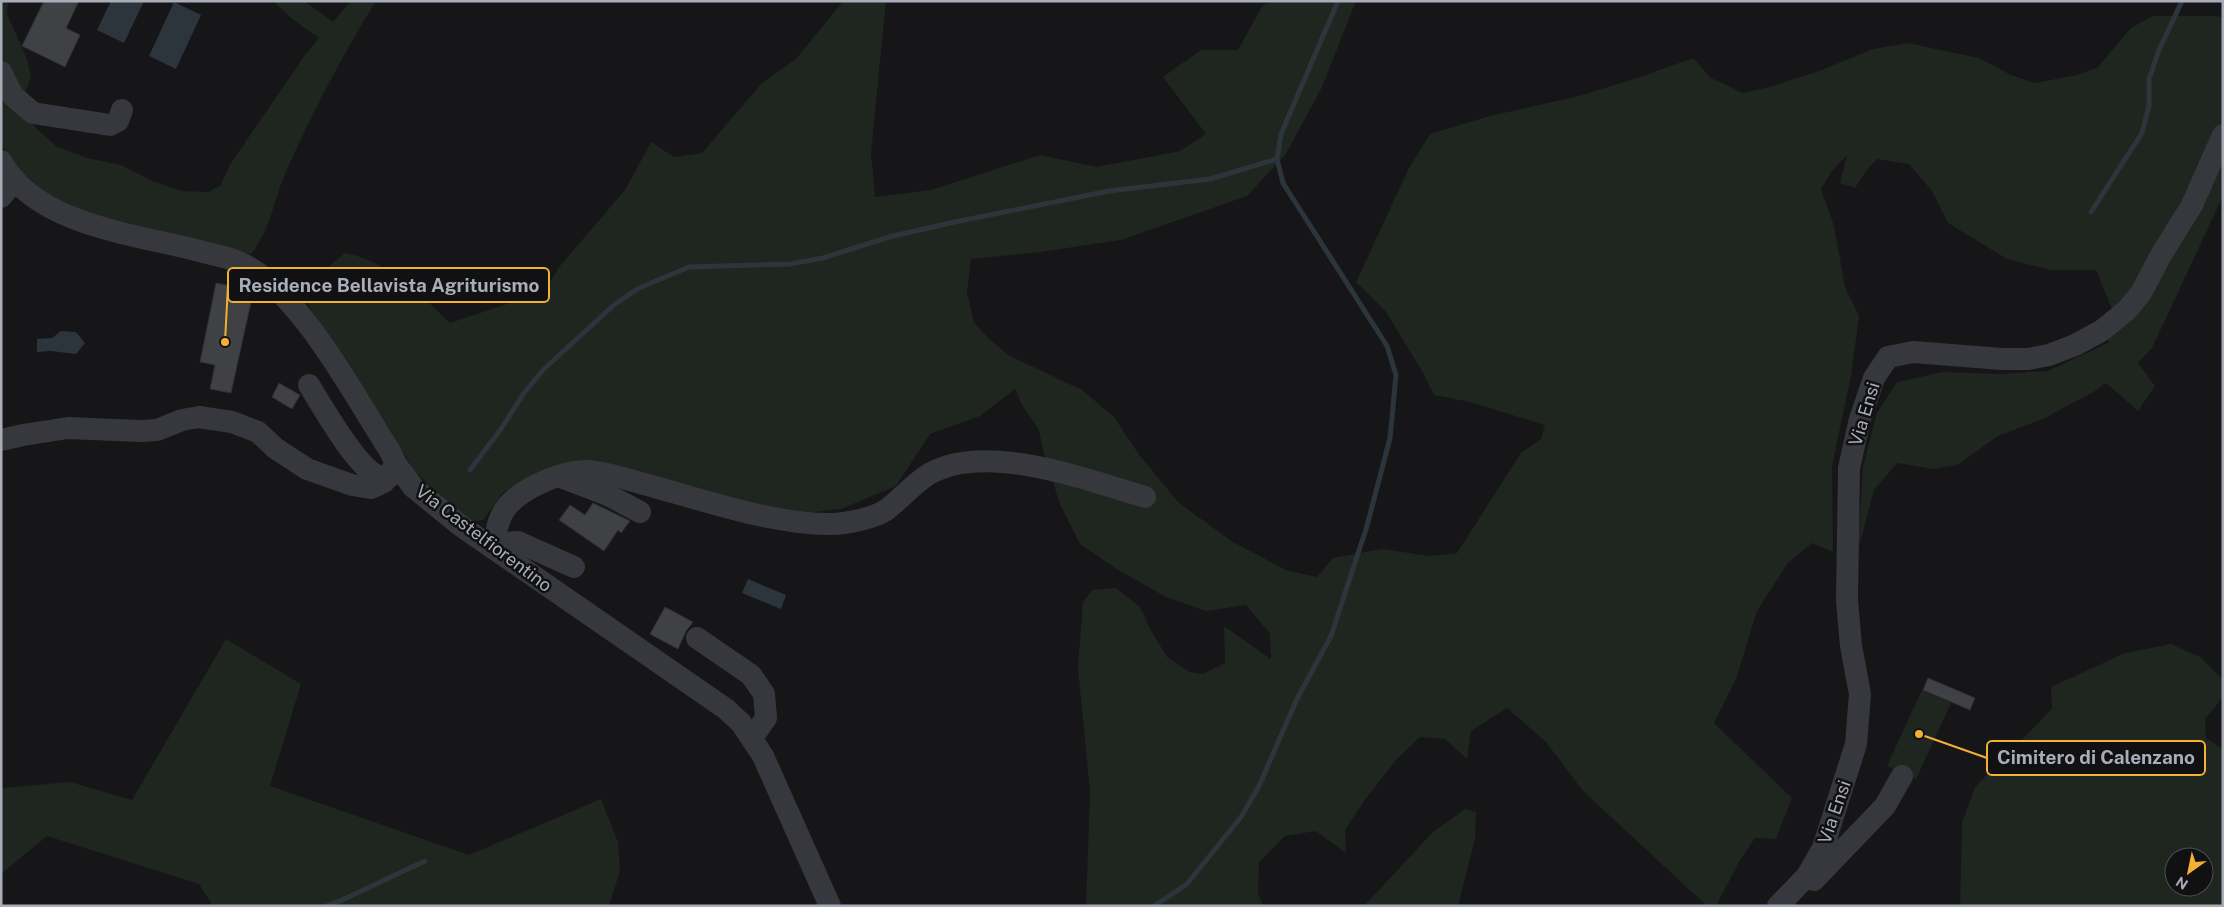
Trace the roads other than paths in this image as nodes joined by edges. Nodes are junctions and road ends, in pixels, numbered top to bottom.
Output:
1 (1, 72) edge
2 (122, 110) dead end
3 (2223, 135) edge
4 (1, 161) edge
5 (8, 188) edge
6 (308, 385) dead end
7 (1, 440) edge
8 (393, 471) junction
9 (558, 476) junction
10 (1145, 497) dead end
11 (640, 512) dead end
12 (493, 548) junction
13 (574, 567) dead end
14 (697, 638) dead end
15 (752, 738) junction
16 (1902, 776) dead end
17 (830, 906) edge
18 (1778, 906) edge
19 (1788, 906) edge

1 - 2 street
3 - 18 street, Via Ensi
4 - 5 street, Via Castelfiorentino
5 - 8 street, Via Castelfiorentino
6 - 8 street
7 - 8 street
8 - 12 street, Via Castelfiorentino
9 - 10 street
9 - 11 street
9 - 12 street
12 - 13 street
12 - 15 street, Via Castelfiorentino
14 - 15 street
15 - 17 street, Via Castelfiorentino
16 - 19 street

